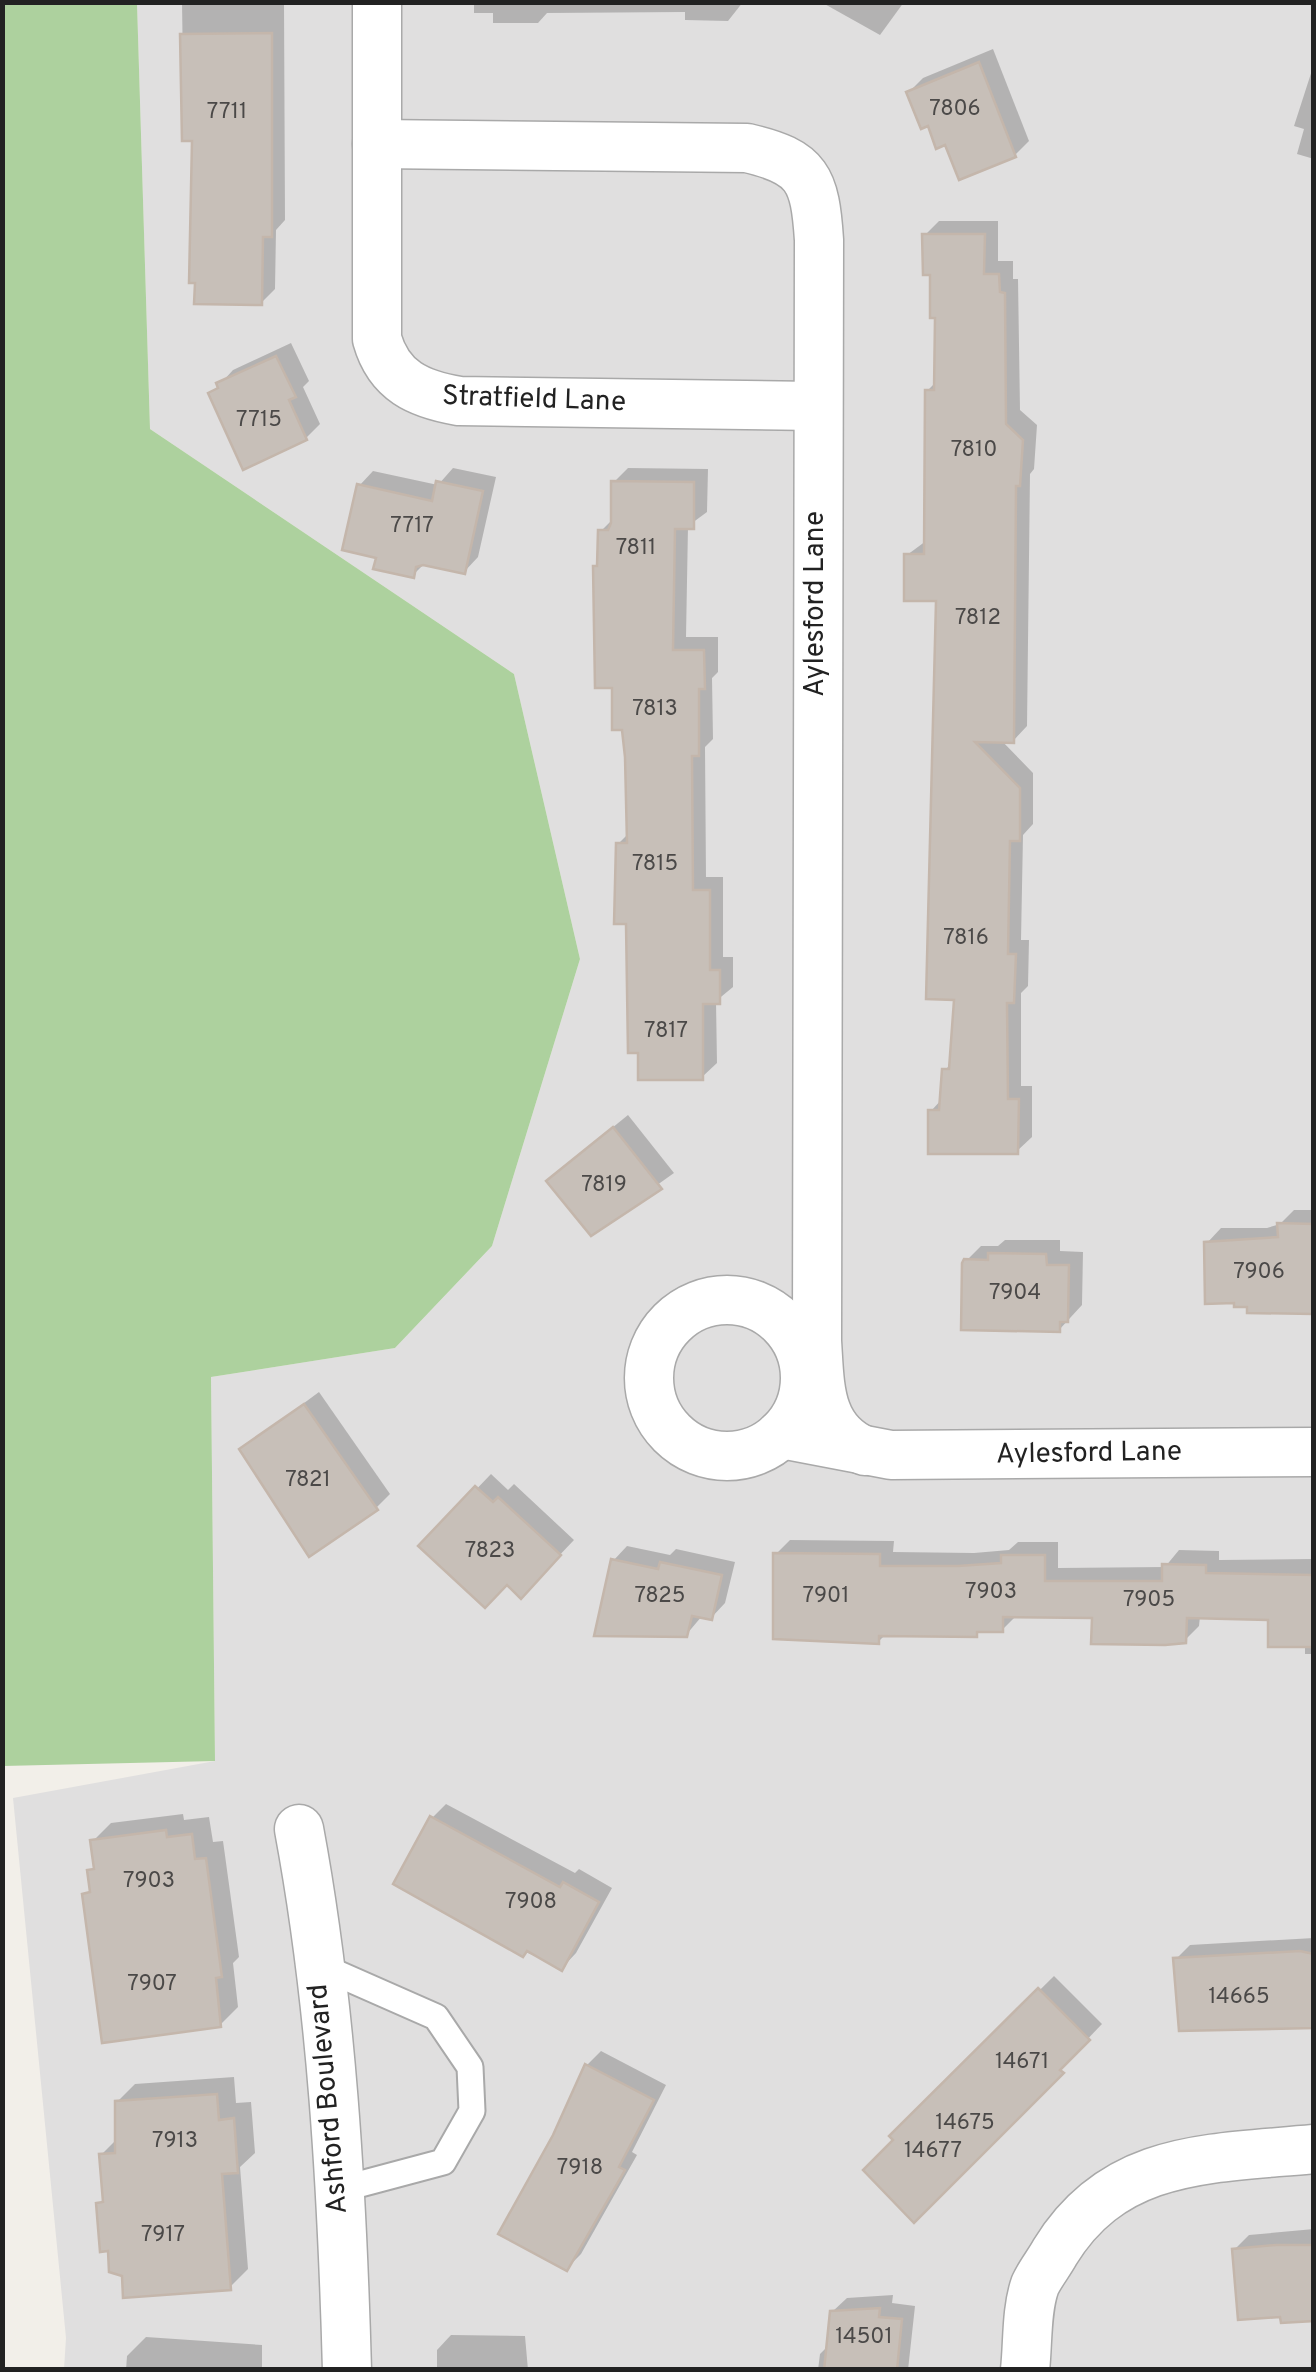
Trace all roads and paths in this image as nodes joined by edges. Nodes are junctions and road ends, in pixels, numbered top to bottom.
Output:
1 (377, 2) edge
2 (377, 144) junction
3 (816, 406) junction
4 (782, 1434) dead end
5 (865, 1451) junction
6 (1314, 1452) edge
7 (299, 1830) dead end
8 (318, 1965) junction
9 (1314, 2149) edge
10 (338, 2190) junction
11 (347, 2370) edge
12 (1024, 2370) edge

1 - 2 street, Stratfield Lane
2 - 3 street, Stratfield Lane
2 - 3 street, Aylesford Lane
3 - 5 street, Aylesford Lane
4 - 5 street, Aylesford Lane
5 - 6 street, Aylesford Lane
7 - 8 street, Ashford Boulevard
8 - 10 street, Ashford Boulevard
8 - 10 lane
9 - 12 street
10 - 11 street, Ashford Boulevard

